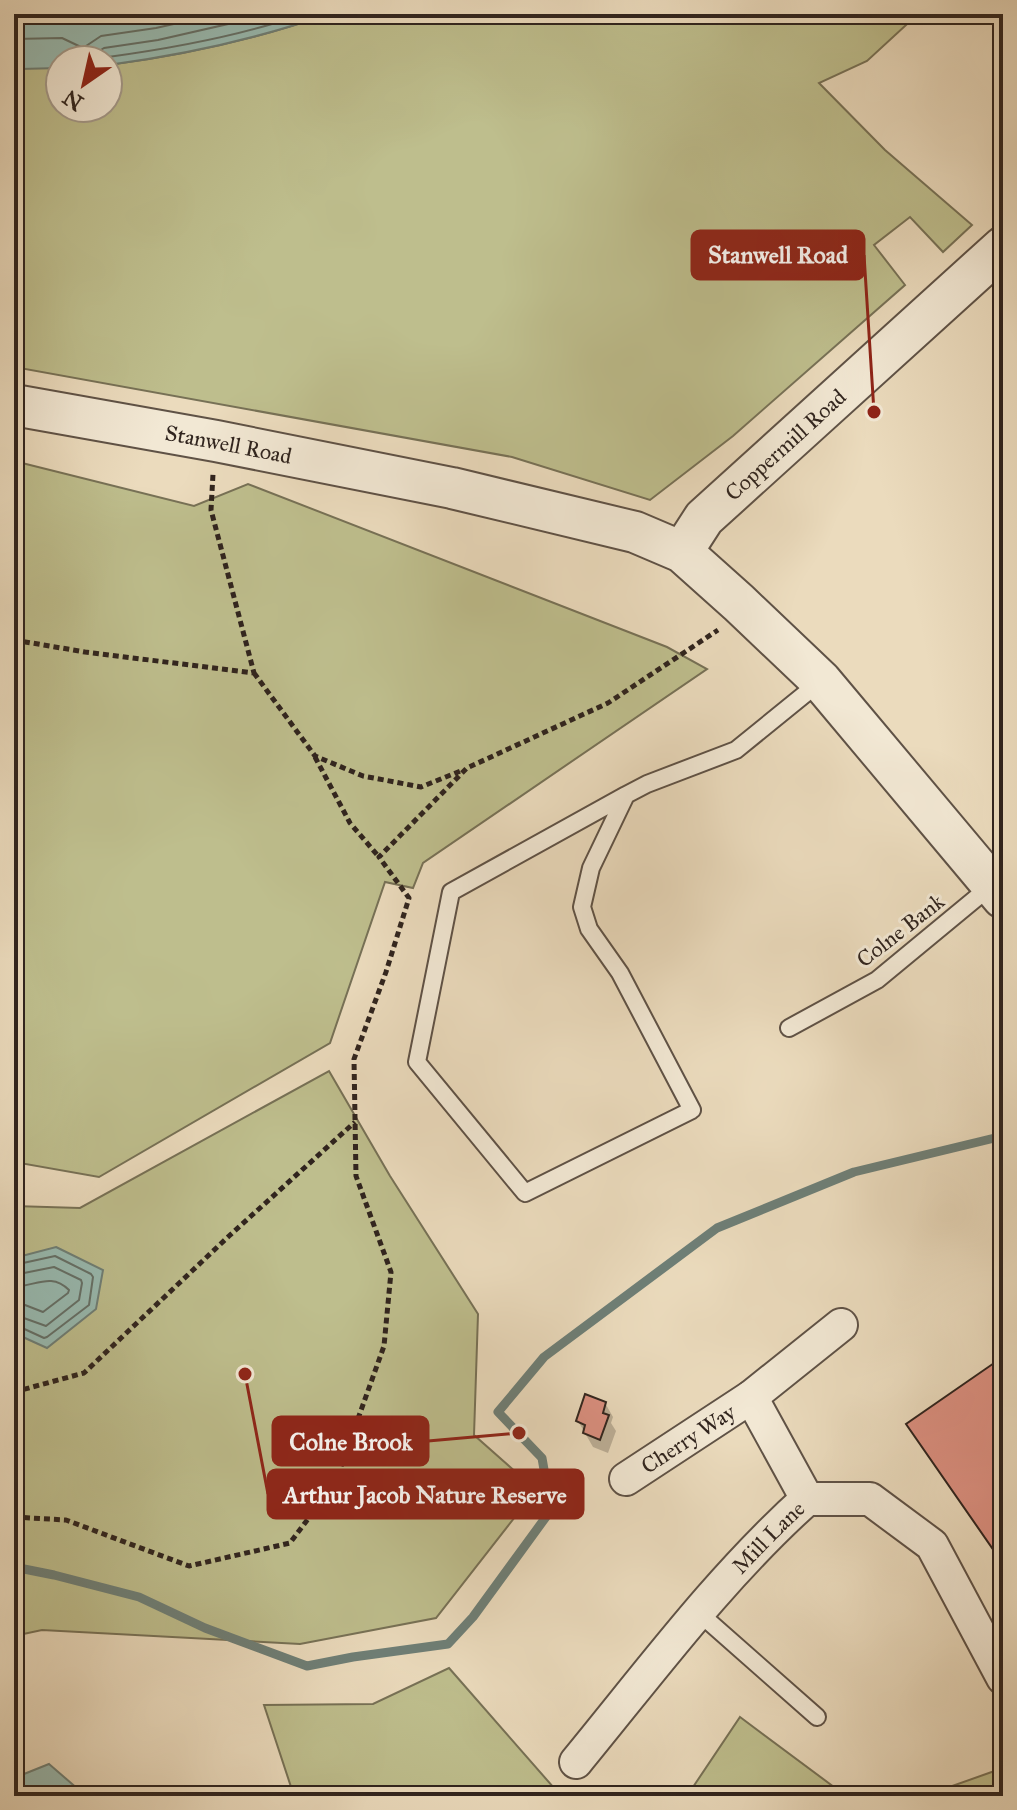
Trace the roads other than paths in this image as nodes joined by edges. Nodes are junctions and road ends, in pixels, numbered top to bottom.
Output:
1 (1003, 247) edge
2 (14, 405) edge
3 (682, 552) junction
4 (821, 681) junction
5 (626, 795) junction
6 (998, 891) edge
7 (789, 1028) dead end
8 (841, 1325) dead end
9 (751, 1397) junction
10 (626, 1479) dead end
11 (807, 1499) junction
12 (698, 1612) junction
13 (1003, 1678) edge
14 (817, 1717) dead end
15 (576, 1762) dead end

1 - 3 street, Coppermill Road
2 - 3 street, Stanwell Road
3 - 4 street, Stanwell Road
4 - 5 lane
4 - 6 street, Stanwell Road
5 - 5 lane
6 - 7 lane, Colne Bank
8 - 9 street, Cherry Way
9 - 10 street, Cherry Way
9 - 11 street, Cherry Way
11 - 12 street, Mill Lane
11 - 13 street, Mill Lane
12 - 14 lane
12 - 15 street, Mill Lane

